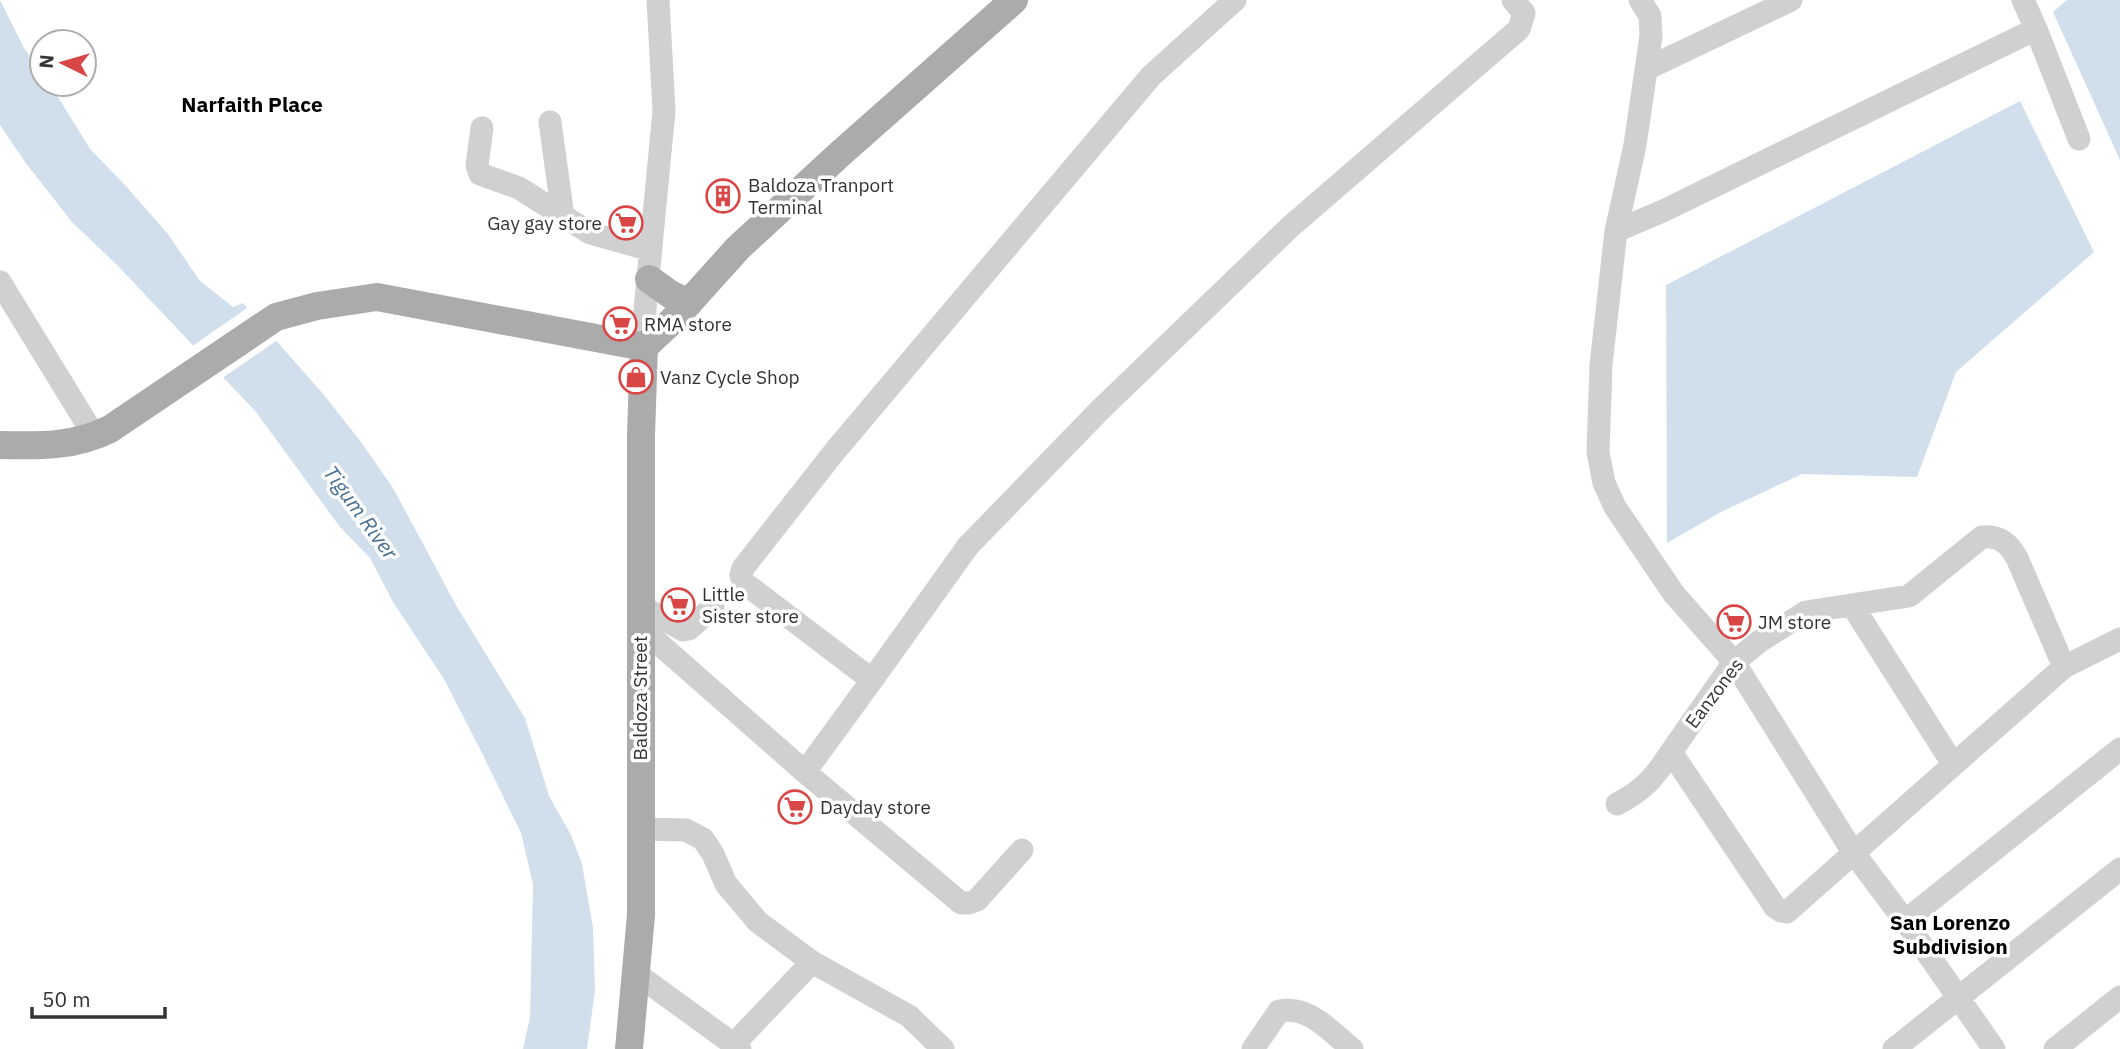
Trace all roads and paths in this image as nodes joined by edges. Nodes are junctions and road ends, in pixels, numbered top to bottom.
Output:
1 (657, 0) edge
2 (1014, 0) edge
3 (1235, 0) edge
4 (1513, 0) edge
5 (1640, 0) edge
6 (1791, 0) edge
7 (2023, 0) edge
8 (2036, 29) junction
9 (1646, 69) junction
10 (550, 122) dead end
11 (482, 128) dead end
12 (2079, 139) dead end
13 (563, 217) junction
14 (1616, 231) junction
15 (651, 250) junction
16 (649, 279) junction
17 (0, 282) edge
18 (689, 303) junction
19 (644, 347) junction
20 (102, 433) junction
21 (0, 445) edge
22 (1852, 605) junction
23 (713, 607) dead end
24 (641, 616) junction
25 (2120, 639) edge
26 (1734, 662) junction
27 (2064, 667) junction
28 (872, 680) junction
29 (2120, 748) edge
30 (1671, 752) junction
31 (1953, 764) junction
32 (805, 772) junction
33 (1617, 804) dead end
34 (640, 829) junction
35 (1021, 850) dead end
36 (1853, 852) junction
37 (2120, 869) edge
38 (1905, 920) junction
39 (812, 962) junction
40 (638, 975) junction
41 (2120, 997) edge
42 (1957, 999) junction
43 (737, 1047) edge
44 (629, 1049) edge
45 (943, 1049) edge
46 (1253, 1049) edge
47 (1352, 1049) edge
48 (1894, 1049) edge
49 (1994, 1049) edge
50 (2054, 1049) edge

1 - 15 street
2 - 18 main road
3 - 28 street
4 - 28 street
5 - 9 street
6 - 9 street
7 - 8 street
8 - 12 street
8 - 14 street
9 - 14 street
10 - 13 street
11 - 13 street
13 - 15 street
14 - 26 street
15 - 16 street
16 - 18 main road
16 - 19 street
17 - 20 street
18 - 19 main road
19 - 20 main road
19 - 24 main road, Baldoza Street
20 - 21 main road
22 - 26 street, Eanzones
22 - 27 street, Eanzones
22 - 31 street
23 - 24 street
24 - 32 street
24 - 34 main road, Baldoza Street
25 - 27 street
26 - 30 street, Eanzones
26 - 36 street
27 - 31 street
28 - 32 street
29 - 38 street
30 - 33 street, Eanzones
30 - 36 street
31 - 36 street
32 - 35 street
34 - 39 street
34 - 40 main road, Baldoza Street
36 - 38 street
37 - 42 street
38 - 42 street
39 - 43 street
39 - 45 street
40 - 43 street
40 - 44 main road, Baldoza Street
41 - 50 street
42 - 48 street
42 - 49 street
46 - 47 street

